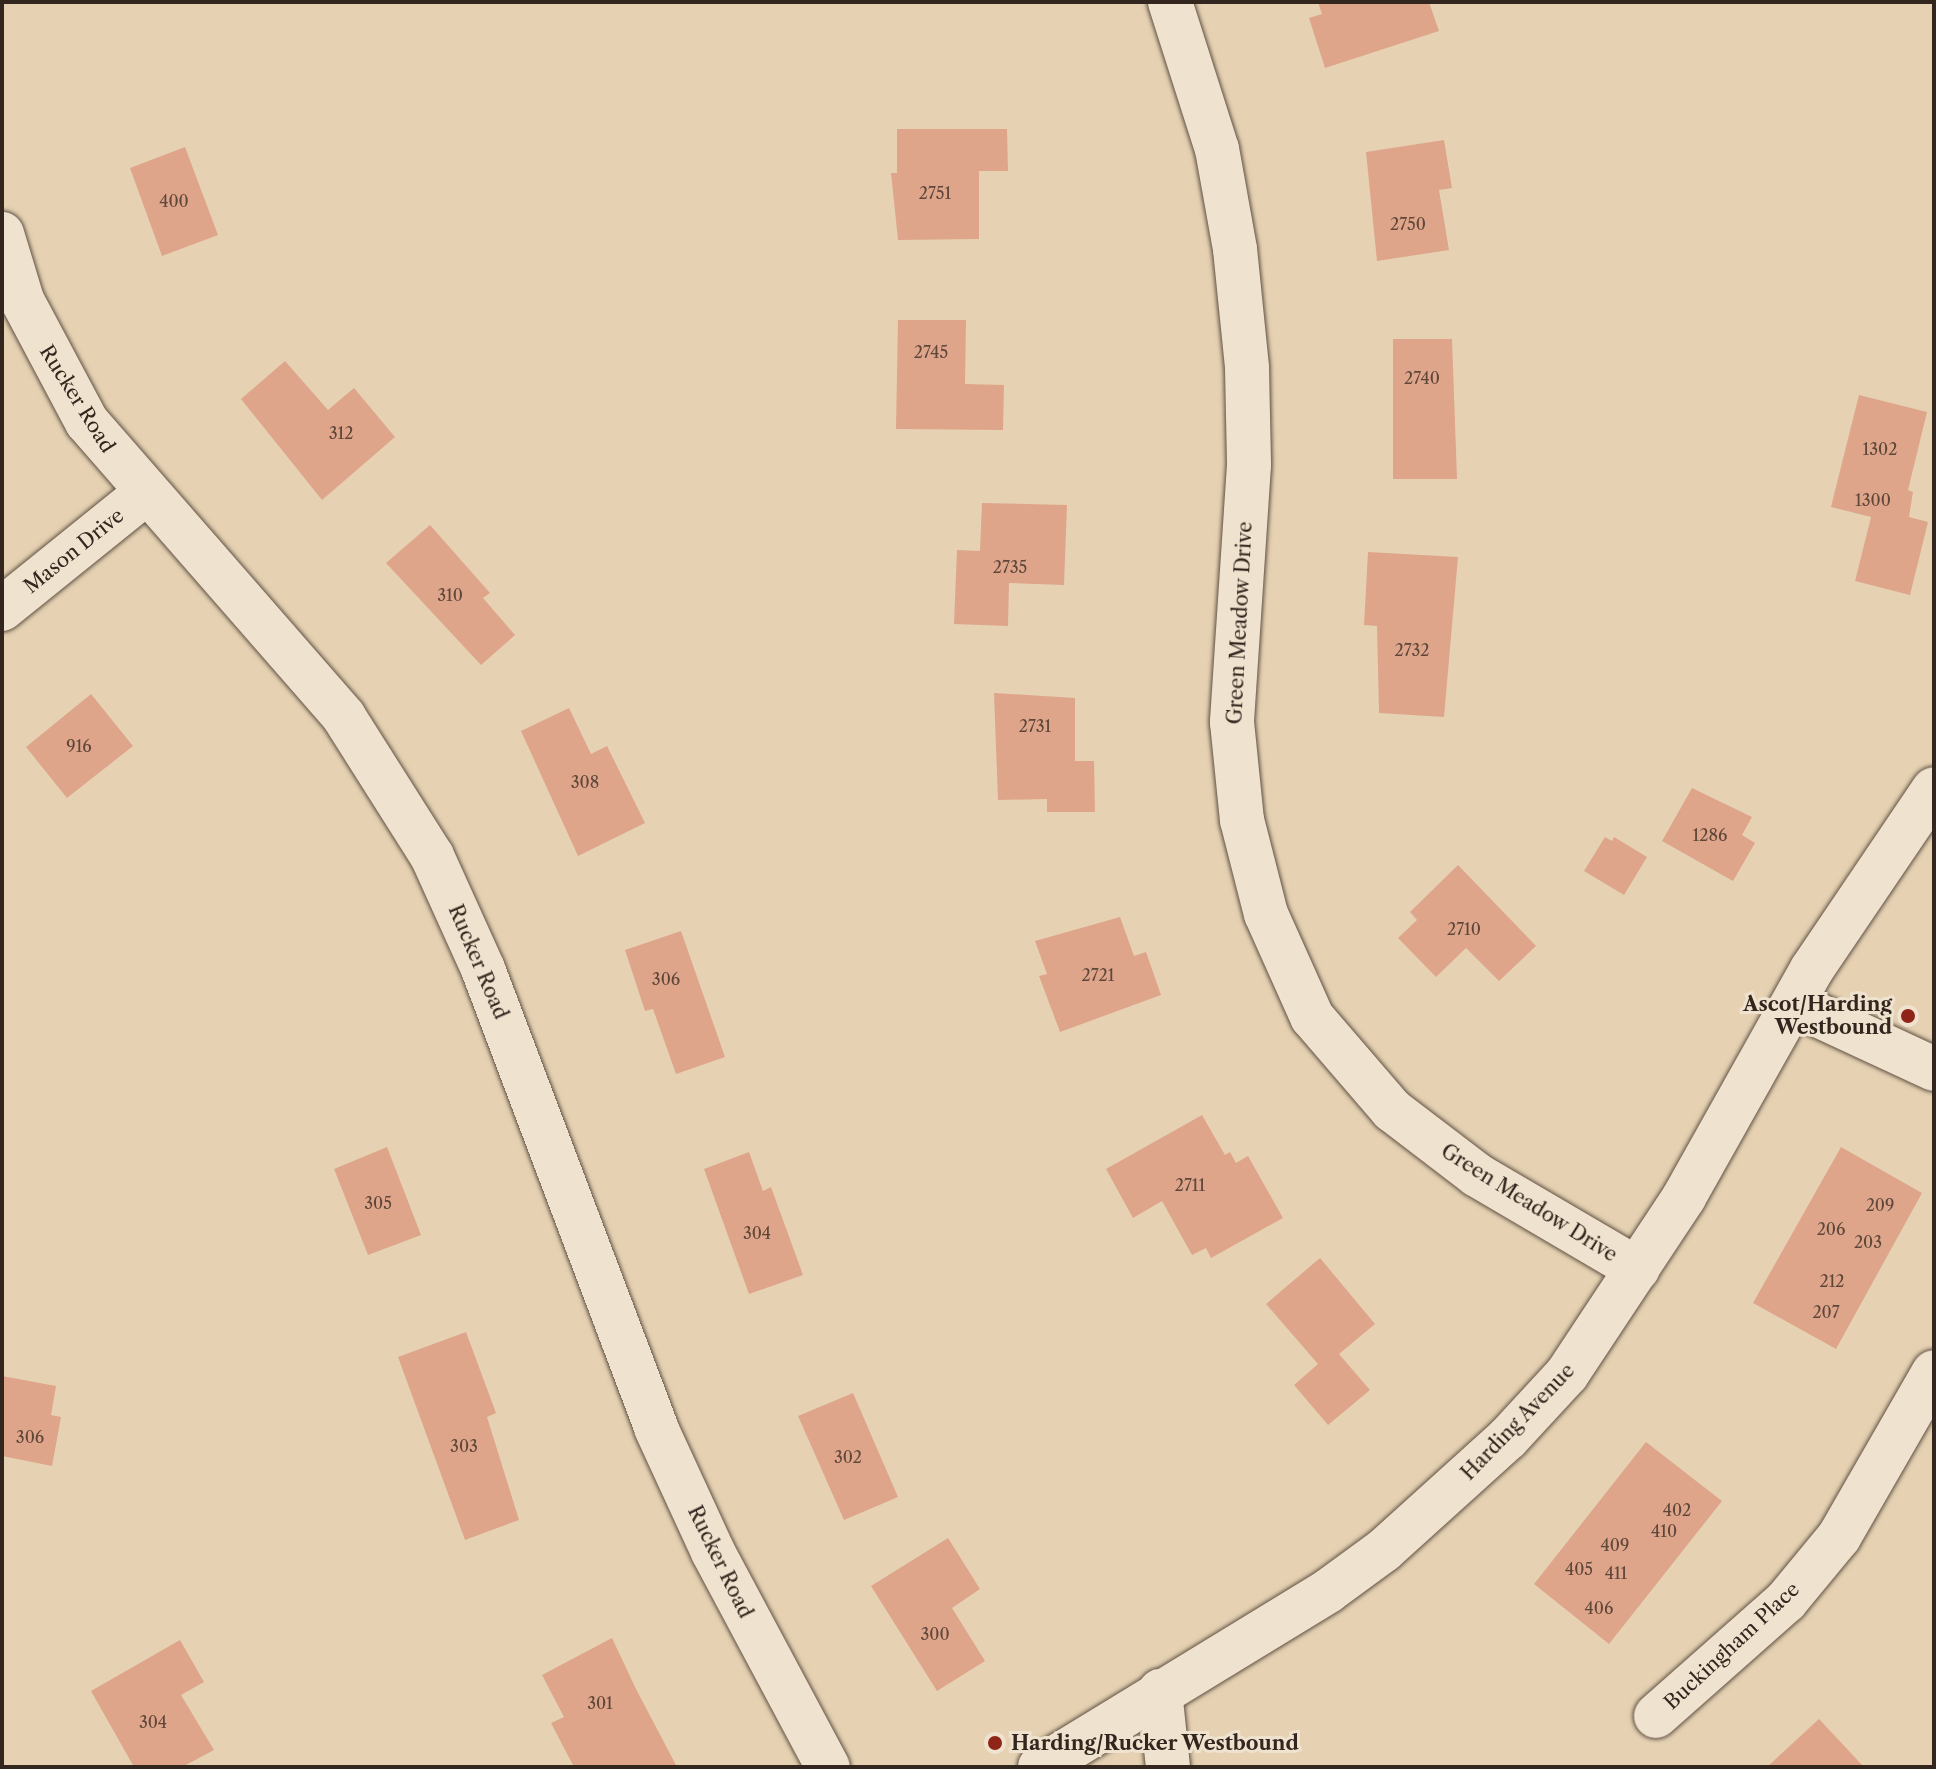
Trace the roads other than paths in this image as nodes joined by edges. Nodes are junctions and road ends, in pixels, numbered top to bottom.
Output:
1 (1170, 2) edge
2 (2, 234) edge
3 (146, 493) junction
4 (2, 609) edge
5 (1934, 789) edge
6 (1794, 1004) junction
7 (1934, 1069) edge
8 (1637, 1269) junction
9 (1934, 1372) edge
10 (1160, 1691) junction
11 (1656, 1716) dead end
12 (828, 1767) edge
13 (1040, 1767) edge
14 (1168, 1767) edge

1 - 8 street, Green Meadow Drive
2 - 3 street, Rucker Road
3 - 4 street, Mason Drive
3 - 12 street, Rucker Road
5 - 6 street, Harding Avenue
6 - 7 street
6 - 8 street, Harding Avenue
8 - 10 street, Harding Avenue
9 - 11 street, Buckingham Place
10 - 13 street, Harding Avenue
10 - 14 street

